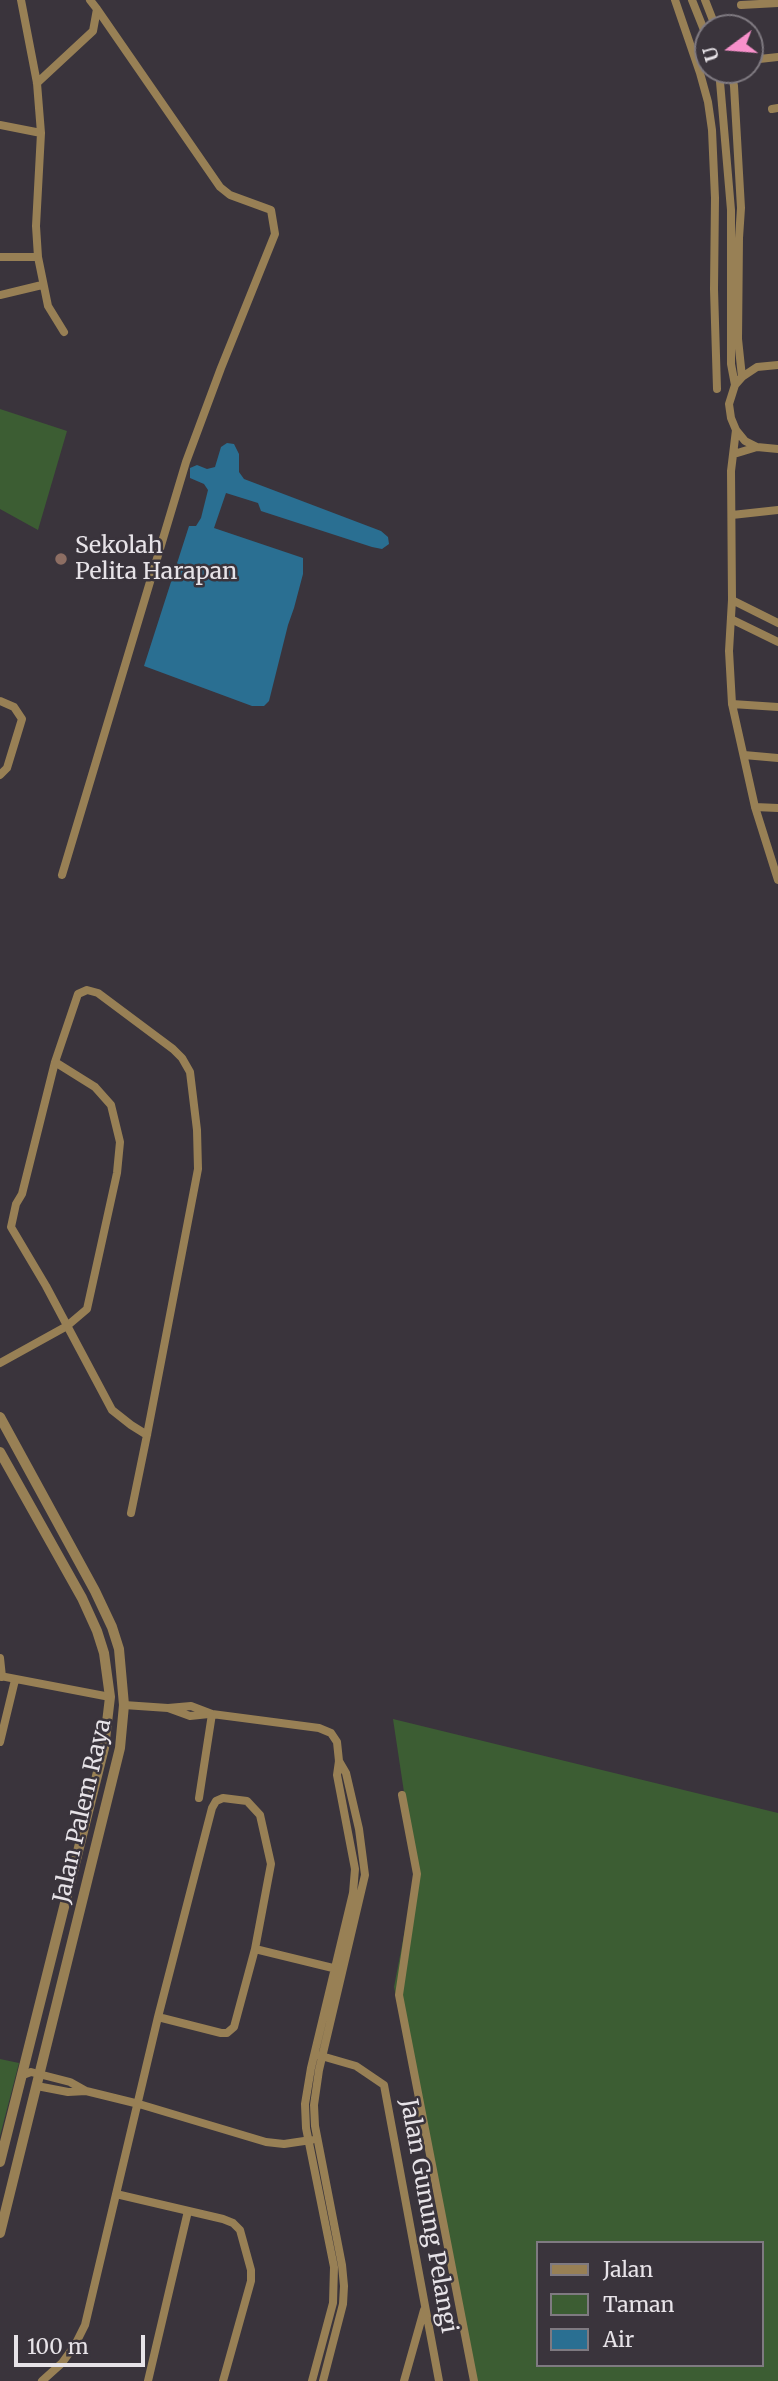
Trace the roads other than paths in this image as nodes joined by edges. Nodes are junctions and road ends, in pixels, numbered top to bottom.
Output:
1 (21, 0) edge
2 (90, 0) edge
3 (676, 0) edge
4 (760, 2) edge
5 (778, 3) edge
6 (741, 5) dead end
7 (97, 9) junction
8 (37, 83) junction
9 (720, 84) edge
10 (734, 84) edge
11 (0, 125) edge
12 (41, 133) junction
13 (740, 191) junction
14 (730, 192) junction
15 (0, 257) edge
16 (38, 257) junction
17 (42, 285) junction
18 (0, 295) edge
19 (64, 332) dead end
20 (778, 365) edge
21 (742, 377) junction
22 (735, 385) junction
23 (717, 389) dead end
24 (736, 430) junction
25 (757, 447) junction
26 (778, 449) edge
27 (734, 454) junction
28 (778, 510) edge
29 (732, 515) junction
30 (732, 600) junction
31 (731, 619) junction
32 (778, 623) edge
33 (778, 642) edge
34 (0, 701) edge
35 (732, 704) junction
36 (778, 707) edge
37 (744, 755) junction
38 (778, 758) edge
39 (0, 775) edge
40 (755, 807) junction
41 (778, 808) edge
42 (62, 875) dead end
43 (778, 880) edge
44 (55, 1062) junction
45 (67, 1326) junction
46 (0, 1363) edge
47 (0, 1417) edge
48 (147, 1435) junction
49 (0, 1452) edge
50 (131, 1513) dead end
51 (0, 1658) edge
52 (1, 1676) edge
53 (15, 1680) junction
54 (110, 1697) junction
55 (124, 1705) junction
56 (212, 1714) junction
57 (0, 1742) edge
58 (402, 1795) dead end
59 (199, 1798) dead end
60 (255, 1949) junction
61 (340, 1970) junction
62 (158, 2017) junction
63 (29, 2051) junction
64 (45, 2054) junction
65 (319, 2055) junction
66 (23, 2075) junction
67 (40, 2075) junction
68 (37, 2086) junction
69 (86, 2091) junction
70 (139, 2104) junction
71 (313, 2139) junction
72 (0, 2162) edge
73 (116, 2193) junction
74 (188, 2211) junction
75 (0, 2233) edge
76 (425, 2305) junction
77 (42, 2381) edge
78 (148, 2381) edge
79 (223, 2381) edge
80 (313, 2381) edge
81 (323, 2381) edge
82 (404, 2381) edge
83 (439, 2381) edge
84 (474, 2381) edge

1 - 8 street
2 - 7 street
3 - 23 street
4 - 5 street
4 - 6 street
7 - 8 street
7 - 42 street
8 - 12 street
9 - 14 street
10 - 13 street
11 - 12 street
12 - 16 street
13 - 14 street
13 - 21 street
14 - 22 street
15 - 16 street
16 - 17 street
17 - 18 street
17 - 19 street
20 - 21 street
21 - 22 street
22 - 24 street
24 - 25 street
24 - 27 street
25 - 26 street
25 - 27 street
27 - 29 street
28 - 29 street
29 - 30 street
30 - 31 street
30 - 32 street
31 - 33 street
31 - 35 street
34 - 39 street
35 - 36 street
35 - 37 street
37 - 38 street
37 - 40 street
40 - 41 street
40 - 43 street
44 - 45 street
44 - 45 street
44 - 48 street
45 - 46 street
45 - 48 street
47 - 55 street, Jalan Palem Raya
48 - 50 street
49 - 54 street, Jalan Palem Raya
51 - 52 street
52 - 53 street
53 - 54 street
53 - 57 street
54 - 63 street, Jalan Palem Raya
55 - 56 street
55 - 64 street, Jalan Palem Raya
56 - 59 street
56 - 61 street
58 - 84 street
60 - 61 street
60 - 62 street
60 - 62 street
61 - 65 street
62 - 70 street
63 - 64 street
63 - 66 street, Jalan Palem Raya
64 - 67 street, Jalan Palem Raya
65 - 71 street
65 - 76 street, Jalan Gunung Pelangi
66 - 67 street
66 - 72 street, Jalan Palem Raya
67 - 68 street, Jalan Palem Raya
67 - 69 street
68 - 69 street
68 - 75 street, Jalan Palem Raya
69 - 70 street
70 - 71 street
70 - 73 street
71 - 80 street
71 - 81 street
73 - 74 street
73 - 77 street
74 - 78 street
74 - 79 street
76 - 82 street
76 - 83 street, Jalan Gunung Pelangi

